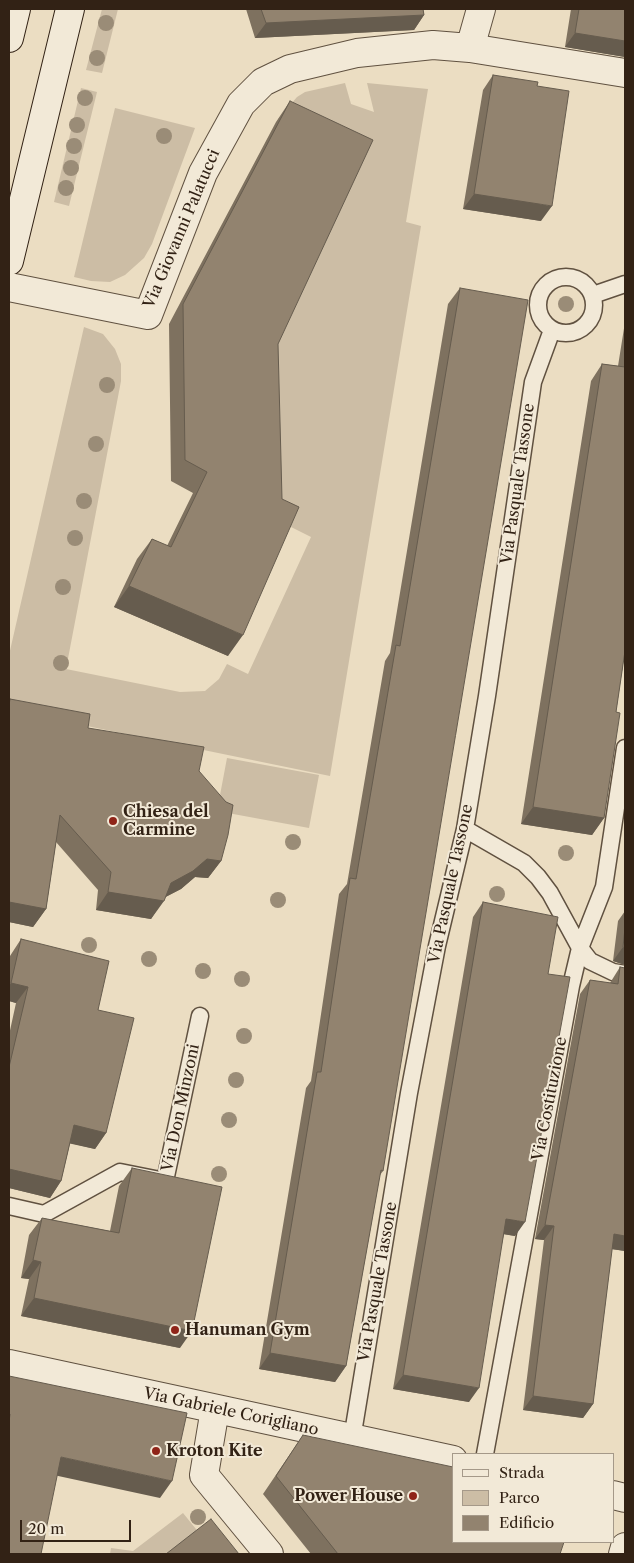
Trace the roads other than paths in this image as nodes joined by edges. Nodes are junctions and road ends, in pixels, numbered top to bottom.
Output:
1 (16, 9) edge
2 (70, 9) edge
3 (481, 9) edge
4 (9, 38) edge
5 (470, 48) junction
6 (625, 73) edge
7 (9, 261) edge
8 (625, 284) edge
9 (9, 287) edge
10 (593, 295) junction
11 (552, 330) junction
12 (625, 748) edge
13 (465, 829) junction
14 (580, 948) junction
15 (625, 974) edge
16 (200, 1016) dead end
17 (9, 1206) edge
18 (9, 1364) edge
19 (214, 1409) junction
20 (352, 1439) junction
21 (485, 1453) edge
22 (452, 1460) edge
23 (625, 1547) edge
24 (269, 1554) edge
25 (623, 1554) edge

1 - 4 street
2 - 7 street
3 - 5 street
5 - 6 street, Via Giovanni Palatucci
5 - 9 street, Via Giovanni Palatucci
8 - 10 lane
10 - 11 lane
10 - 11 lane
11 - 13 lane, Via Pasquale Tassone
12 - 14 lane, Via Costituzione
13 - 14 lane
13 - 20 lane, Via Pasquale Tassone
14 - 15 lane
14 - 21 lane, Via Costituzione
16 - 17 lane, Via Don Minzoni
18 - 19 street, Via Gabriele Corigliano
19 - 20 street, Via Gabriele Corigliano
19 - 24 street
20 - 22 street, Via Gabriele Corigliano
23 - 25 street

